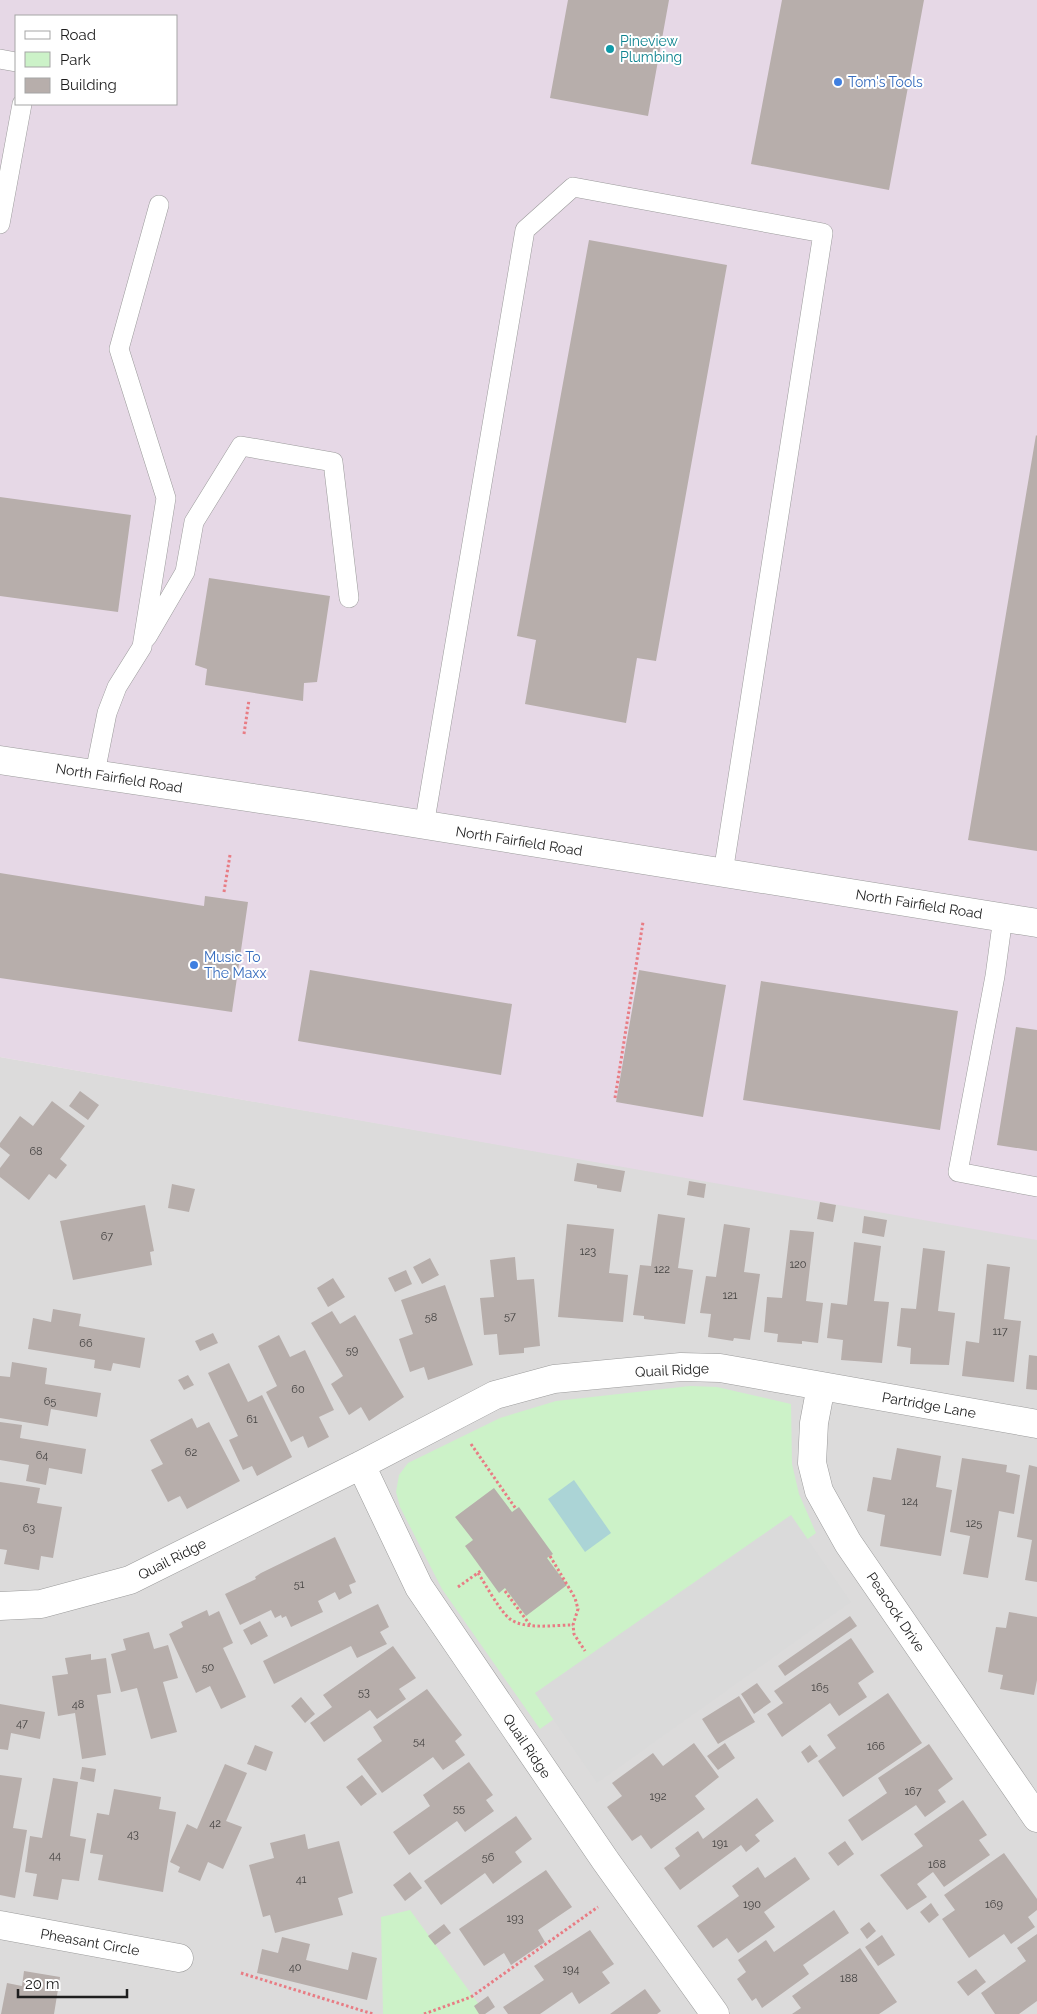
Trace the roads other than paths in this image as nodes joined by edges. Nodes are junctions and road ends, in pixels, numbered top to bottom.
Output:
1 (0, 59) edge
2 (15, 62) edge
3 (22, 105) edge
4 (159, 205) dead end
5 (0, 224) edge
6 (349, 598) dead end
7 (142, 647) junction
8 (0, 760) edge
9 (95, 773) junction
10 (424, 826) junction
11 (723, 873) junction
12 (1003, 917) junction
13 (1037, 923) edge
14 (1037, 1187) edge
15 (821, 1386) junction
16 (1037, 1424) edge
17 (361, 1465) junction
18 (0, 1606) edge
19 (1037, 1818) edge
20 (0, 1925) edge
21 (179, 1958) dead end
22 (715, 2014) edge

1 - 2 lane
3 - 5 lane
4 - 7 lane
6 - 7 lane
7 - 9 lane
8 - 9 street, North Fairfield Road
9 - 10 street, North Fairfield Road
10 - 11 street, North Fairfield Road
10 - 11 lane
11 - 12 street, North Fairfield Road
12 - 13 street, North Fairfield Road
12 - 14 lane
15 - 16 street, Partridge Lane
15 - 17 street, Quail Ridge
15 - 19 street, Peacock Drive
17 - 18 street, Quail Ridge
17 - 22 street, Quail Ridge
20 - 21 street, Pheasant Circle

